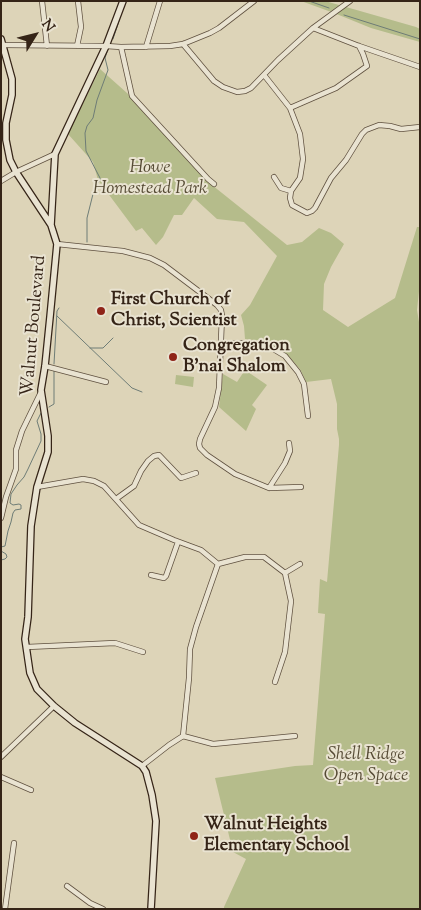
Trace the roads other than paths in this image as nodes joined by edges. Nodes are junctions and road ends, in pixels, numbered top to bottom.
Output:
1 (42, 1) edge
2 (78, 1) edge
3 (123, 1) edge
4 (160, 1) edge
5 (254, 1) edge
6 (350, 1) edge
7 (313, 28) junction
8 (2, 42) edge
9 (183, 44) junction
10 (47, 46) junction
11 (77, 46) junction
12 (106, 46) junction
13 (359, 46) junction
14 (146, 47) junction
15 (121, 48) junction
16 (420, 67) edge
17 (264, 75) junction
18 (290, 108) junction
19 (3, 124) edge
20 (420, 127) edge
21 (55, 154) junction
22 (16, 172) junction
23 (274, 177) dead end
24 (1, 181) edge
25 (214, 184) dead end
26 (291, 191) junction
27 (51, 225) junction
28 (57, 244) junction
29 (221, 342) junction
30 (45, 366) junction
31 (106, 382) dead end
32 (41, 390) junction
33 (308, 416) dead end
34 (289, 443) dead end
35 (196, 473) dead end
36 (37, 487) junction
37 (301, 487) dead end
38 (269, 488) junction
39 (116, 499) junction
40 (1, 518) edge
41 (178, 542) junction
42 (218, 564) junction
43 (300, 564) dead end
44 (285, 573) junction
45 (152, 575) dead end
46 (27, 647) junction
47 (142, 652) dead end
48 (274, 682) dead end
49 (54, 706) junction
50 (183, 736) junction
51 (295, 736) dead end
52 (1, 757) edge
53 (142, 766) junction
54 (1, 777) edge
55 (31, 790) dead end
56 (14, 843) dead end
57 (67, 886) dead end
58 (5, 909) edge
59 (103, 909) edge
60 (151, 909) edge

1 - 10 street
2 - 11 street
3 - 12 street, Walnut Boulevard
4 - 14 street
5 - 9 street
6 - 7 street
7 - 13 street
7 - 17 street
8 - 10 street
8 - 19 street
9 - 14 street
9 - 17 street
10 - 11 street
11 - 12 street
12 - 15 street
12 - 21 street, Walnut Boulevard
13 - 16 street
13 - 18 street
14 - 15 street
15 - 25 street
17 - 18 street
18 - 26 street
19 - 22 street
20 - 26 street
21 - 22 street
21 - 27 street, Walnut Boulevard
22 - 24 street
22 - 27 street
23 - 26 street
27 - 28 street, Walnut Boulevard
28 - 29 street
28 - 30 street, Walnut Boulevard
29 - 33 street
29 - 38 street
30 - 31 street
30 - 32 street, Walnut Boulevard
32 - 36 street, Walnut Boulevard
32 - 40 street
34 - 38 street
35 - 39 street
36 - 39 street
36 - 46 street, Walnut Boulevard
37 - 38 street
39 - 41 street
41 - 42 street
41 - 45 street
42 - 44 street
42 - 50 street
43 - 44 street
44 - 48 street
46 - 47 street
46 - 49 street, Walnut Boulevard
49 - 52 street
49 - 53 street, Walnut Boulevard
50 - 51 street
50 - 53 street
53 - 60 street
54 - 55 street
56 - 58 street
57 - 59 street

